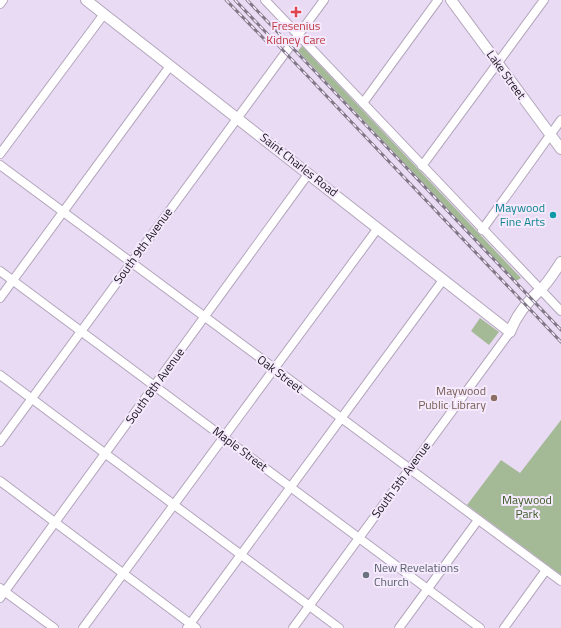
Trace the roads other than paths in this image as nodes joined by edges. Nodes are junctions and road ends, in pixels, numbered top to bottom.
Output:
1 (3, 0) edge
2 (86, 0) edge
3 (265, 0) edge
4 (324, 0) edge
5 (438, 0) edge
6 (451, 0) edge
7 (544, 0) edge
8 (0, 4) edge
9 (104, 14) junction
10 (299, 35) junction
11 (498, 63) junction
12 (170, 66) junction
13 (363, 103) junction
14 (238, 118) junction
15 (561, 120) edge
16 (550, 134) junction
17 (561, 149) edge
18 (0, 154) edge
19 (0, 165) edge
20 (422, 166) junction
21 (309, 173) junction
22 (64, 211) junction
23 (378, 228) junction
24 (482, 230) junction
25 (131, 261) junction
26 (561, 262) edge
27 (0, 271) edge
28 (443, 280) junction
29 (13, 281) junction
30 (541, 290) junction
31 (0, 298) edge
32 (561, 311) edge
33 (206, 317) junction
34 (81, 331) junction
35 (510, 332) junction
36 (274, 369) junction
37 (0, 375) edge
38 (155, 386) junction
39 (32, 399) junction
40 (341, 418) junction
41 (224, 437) junction
42 (0, 442) edge
43 (106, 454) junction
44 (409, 469) junction
45 (0, 481) edge
46 (291, 487) junction
47 (173, 504) junction
48 (478, 520) junction
49 (55, 523) junction
50 (359, 538) junction
51 (241, 555) junction
52 (546, 570) junction
53 (122, 573) junction
54 (561, 581) edge
55 (428, 589) junction
56 (2, 592) edge
57 (309, 606) junction
58 (191, 627) edge
59 (54, 628) edge
60 (82, 628) edge
61 (293, 628) edge
62 (339, 628) edge
63 (399, 628) edge
64 (480, 628) edge
65 (504, 628) edge

1 - 8 street
2 - 9 main road, Saint Charles Road
3 - 10 street
4 - 10 street, South 9th Avenue
5 - 13 street
6 - 11 main road, Lake Street
7 - 11 street
9 - 12 main road, Saint Charles Road
9 - 18 street
10 - 13 street
10 - 14 street, South 9th Avenue
11 - 16 main road, Lake Street
11 - 20 street
12 - 14 main road, Saint Charles Road
12 - 22 street
13 - 20 street
14 - 21 main road, Saint Charles Road
14 - 25 street, South 9th Avenue
15 - 16 street
16 - 17 main road, Lake Street
16 - 24 street
19 - 22 street, Oak Street
20 - 24 street
21 - 23 main road, Saint Charles Road
21 - 33 street, South 8th Avenue
22 - 25 street, Oak Street
22 - 29 street
23 - 28 main road, Saint Charles Road
23 - 36 street
24 - 30 street
25 - 33 street, Oak Street
25 - 34 street, South 9th Avenue
26 - 30 main road, South 5th Avenue
27 - 29 street, Maple Street
28 - 35 main road, Saint Charles Road
28 - 40 street
29 - 31 street
29 - 34 street, Maple Street
30 - 32 street
30 - 35 main road, South 5th Avenue
33 - 36 street, Oak Street
33 - 38 street, South 8th Avenue
34 - 38 street, Maple Street
34 - 39 street, South 9th Avenue
35 - 44 street, South 5th Avenue
36 - 40 street, Oak Street
36 - 41 street
37 - 39 street
38 - 41 street, Maple Street
38 - 43 street, South 8th Avenue
39 - 42 street, South 9th Avenue
39 - 43 street
40 - 44 street, Oak Street
40 - 46 street
41 - 46 street, Maple Street
41 - 47 street
43 - 47 street
43 - 49 street, South 8th Avenue
44 - 48 street, Oak Street
44 - 50 street, South 5th Avenue
45 - 49 street
46 - 50 street, Maple Street
46 - 51 street
47 - 51 street
47 - 53 street
48 - 52 street, Oak Street
48 - 55 street
49 - 53 street
49 - 56 street, South 8th Avenue
50 - 55 street, Maple Street
50 - 57 street, South 5th Avenue
51 - 57 street
51 - 58 street
52 - 54 street, Oak Street
52 - 65 street
53 - 58 street
53 - 60 street
55 - 63 street
55 - 64 street, Maple Street
56 - 59 street
57 - 61 street, South 5th Avenue
57 - 62 street

